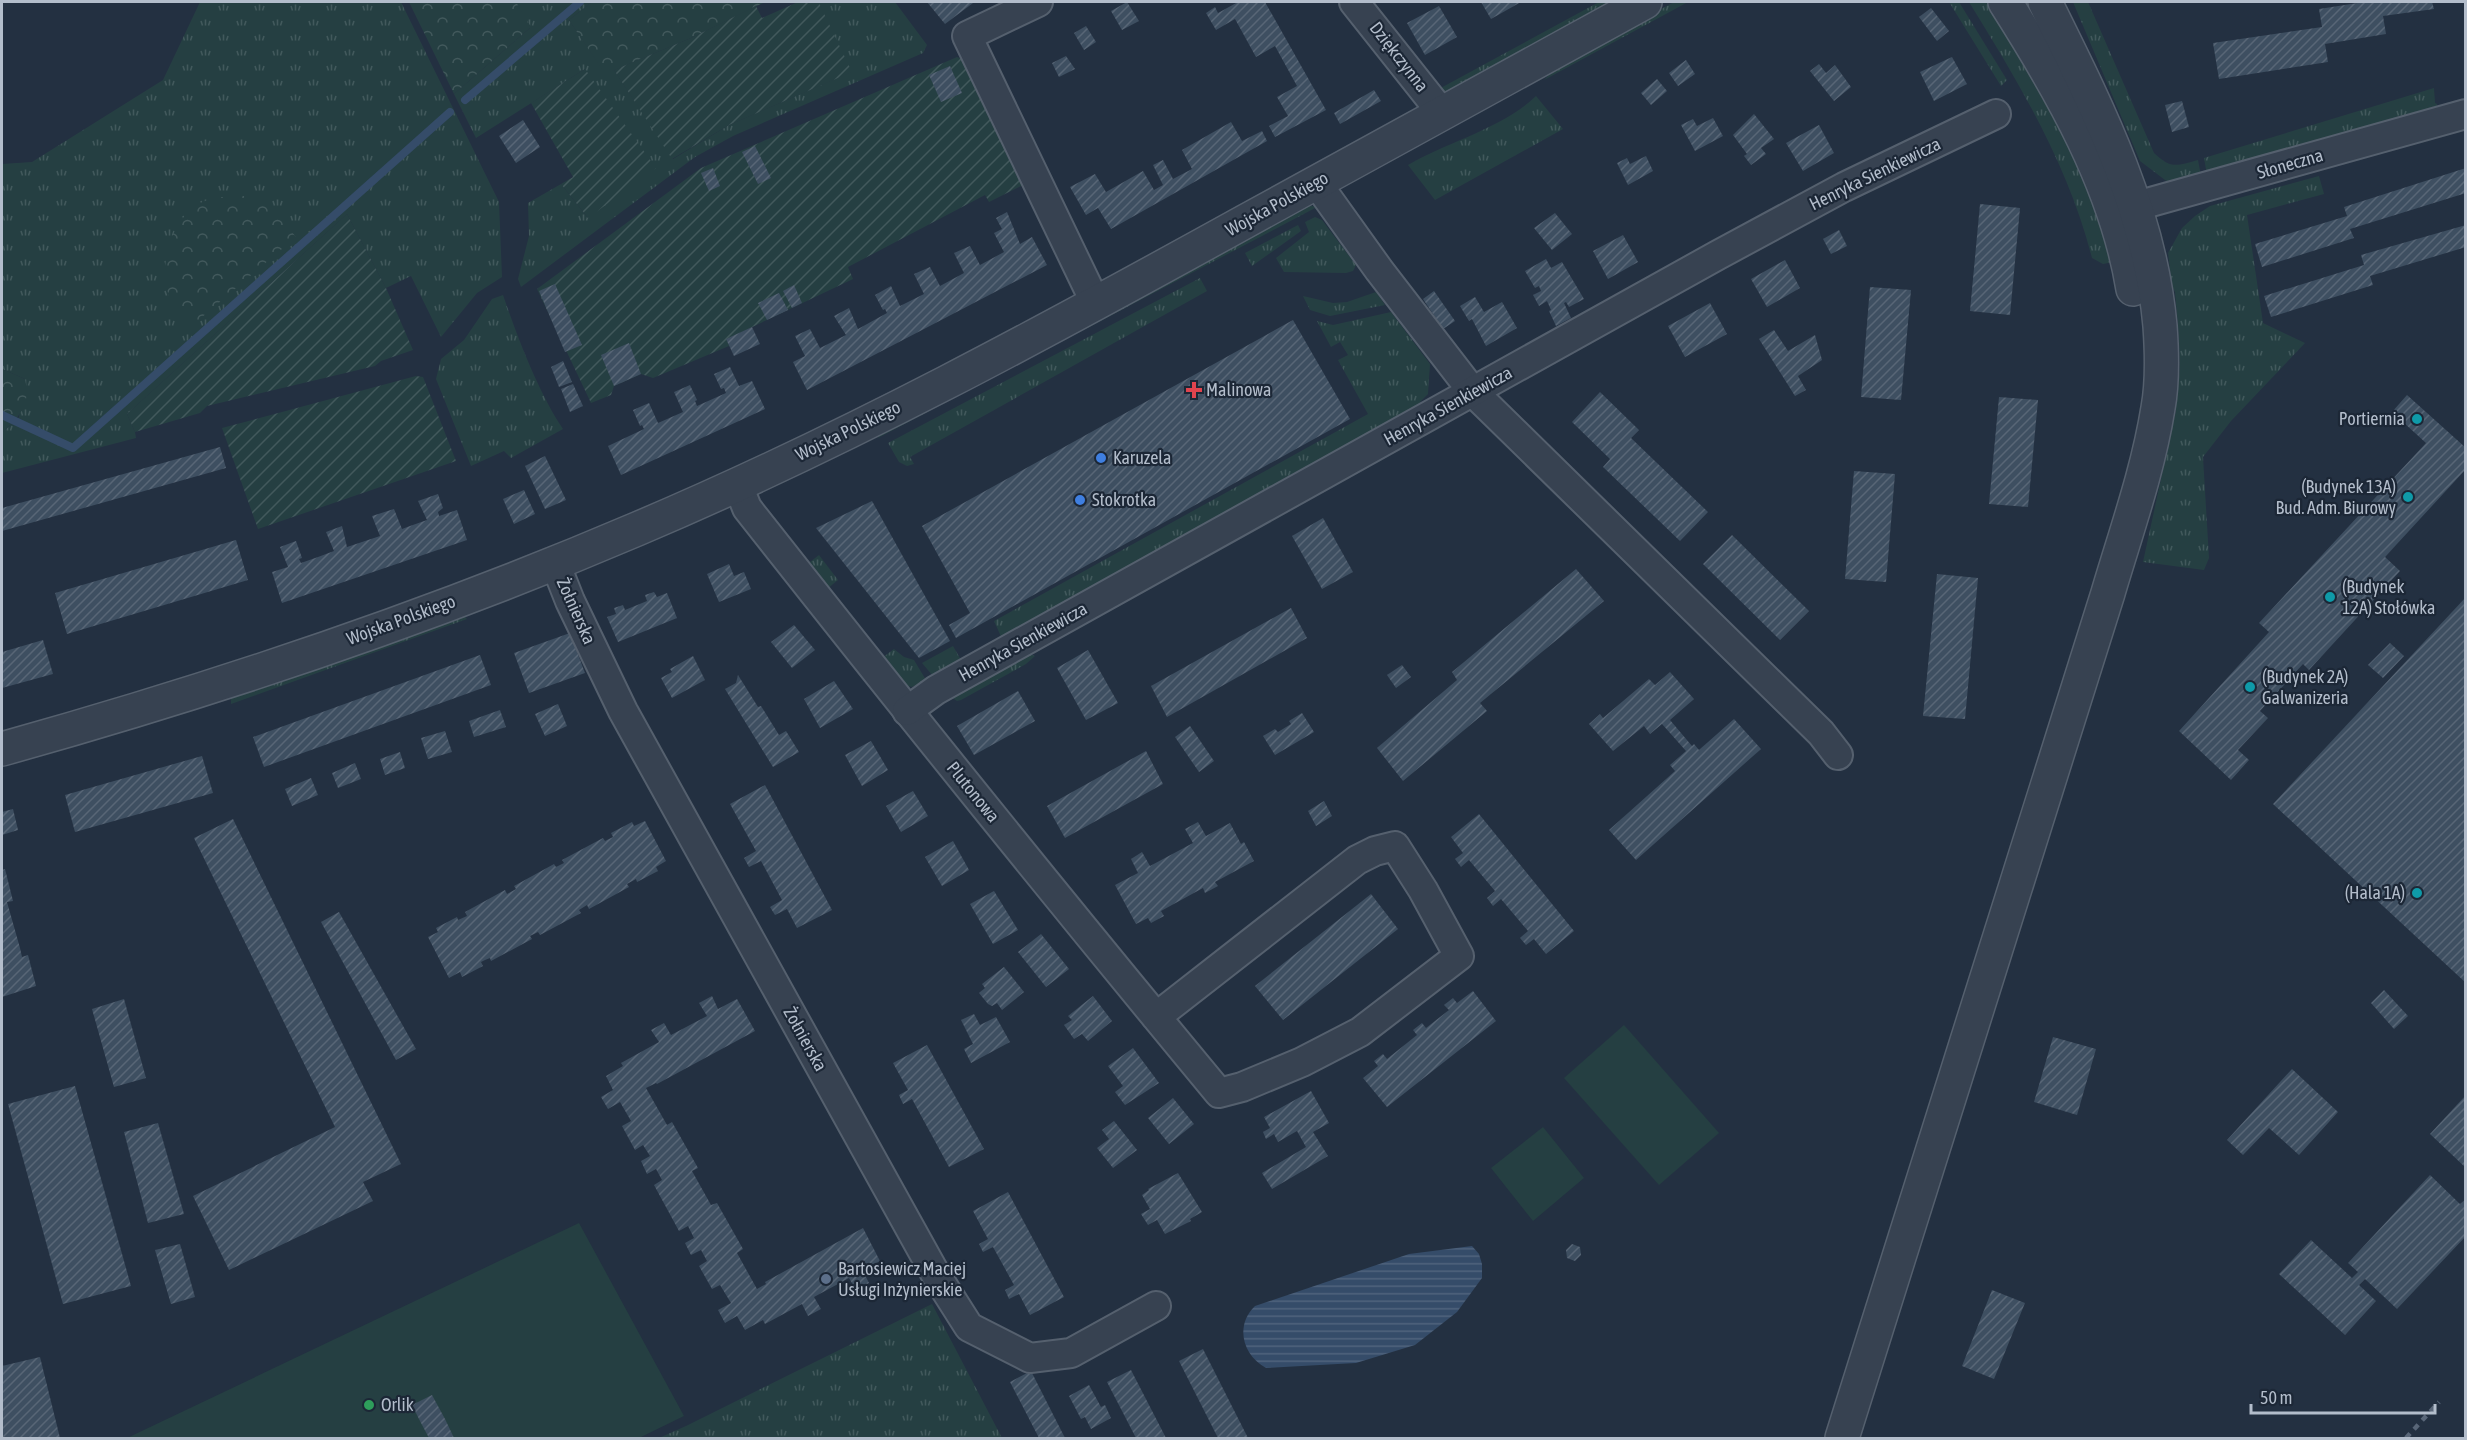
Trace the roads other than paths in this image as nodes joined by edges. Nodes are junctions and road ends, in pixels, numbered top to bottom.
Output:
1 (1038, 2) edge
2 (1354, 2) edge
3 (1645, 2) edge
4 (2005, 2) edge
5 (2045, 2) edge
6 (1442, 114) junction
7 (1996, 114) dead end
8 (2466, 114) edge
9 (1316, 182) junction
10 (2126, 208) junction
11 (1096, 304) junction
12 (1473, 392) junction
13 (737, 483) junction
14 (555, 563) junction
15 (907, 711) junction
16 (2, 749) edge
17 (1838, 755) dead end
18 (1156, 1017) junction
19 (1156, 1306) dead end
20 (1842, 1438) edge

1 - 11 street
2 - 6 street, Dziękczynna
3 - 6 street, Wojska Polskiego
4 - 10 street
5 - 10 street
6 - 9 street, Wojska Polskiego
7 - 12 street, Henryka Sienkiewicza
8 - 10 street, Słoneczna
9 - 11 street, Wojska Polskiego
9 - 12 street
10 - 20 street
11 - 13 street, Wojska Polskiego
12 - 15 street, Henryka Sienkiewicza
12 - 17 street
13 - 14 street, Wojska Polskiego
13 - 15 street, Plutonowa
14 - 16 street, Wojska Polskiego
14 - 19 street, Żołnierska
15 - 18 street, Plutonowa
18 - 18 street, Plutonowa

